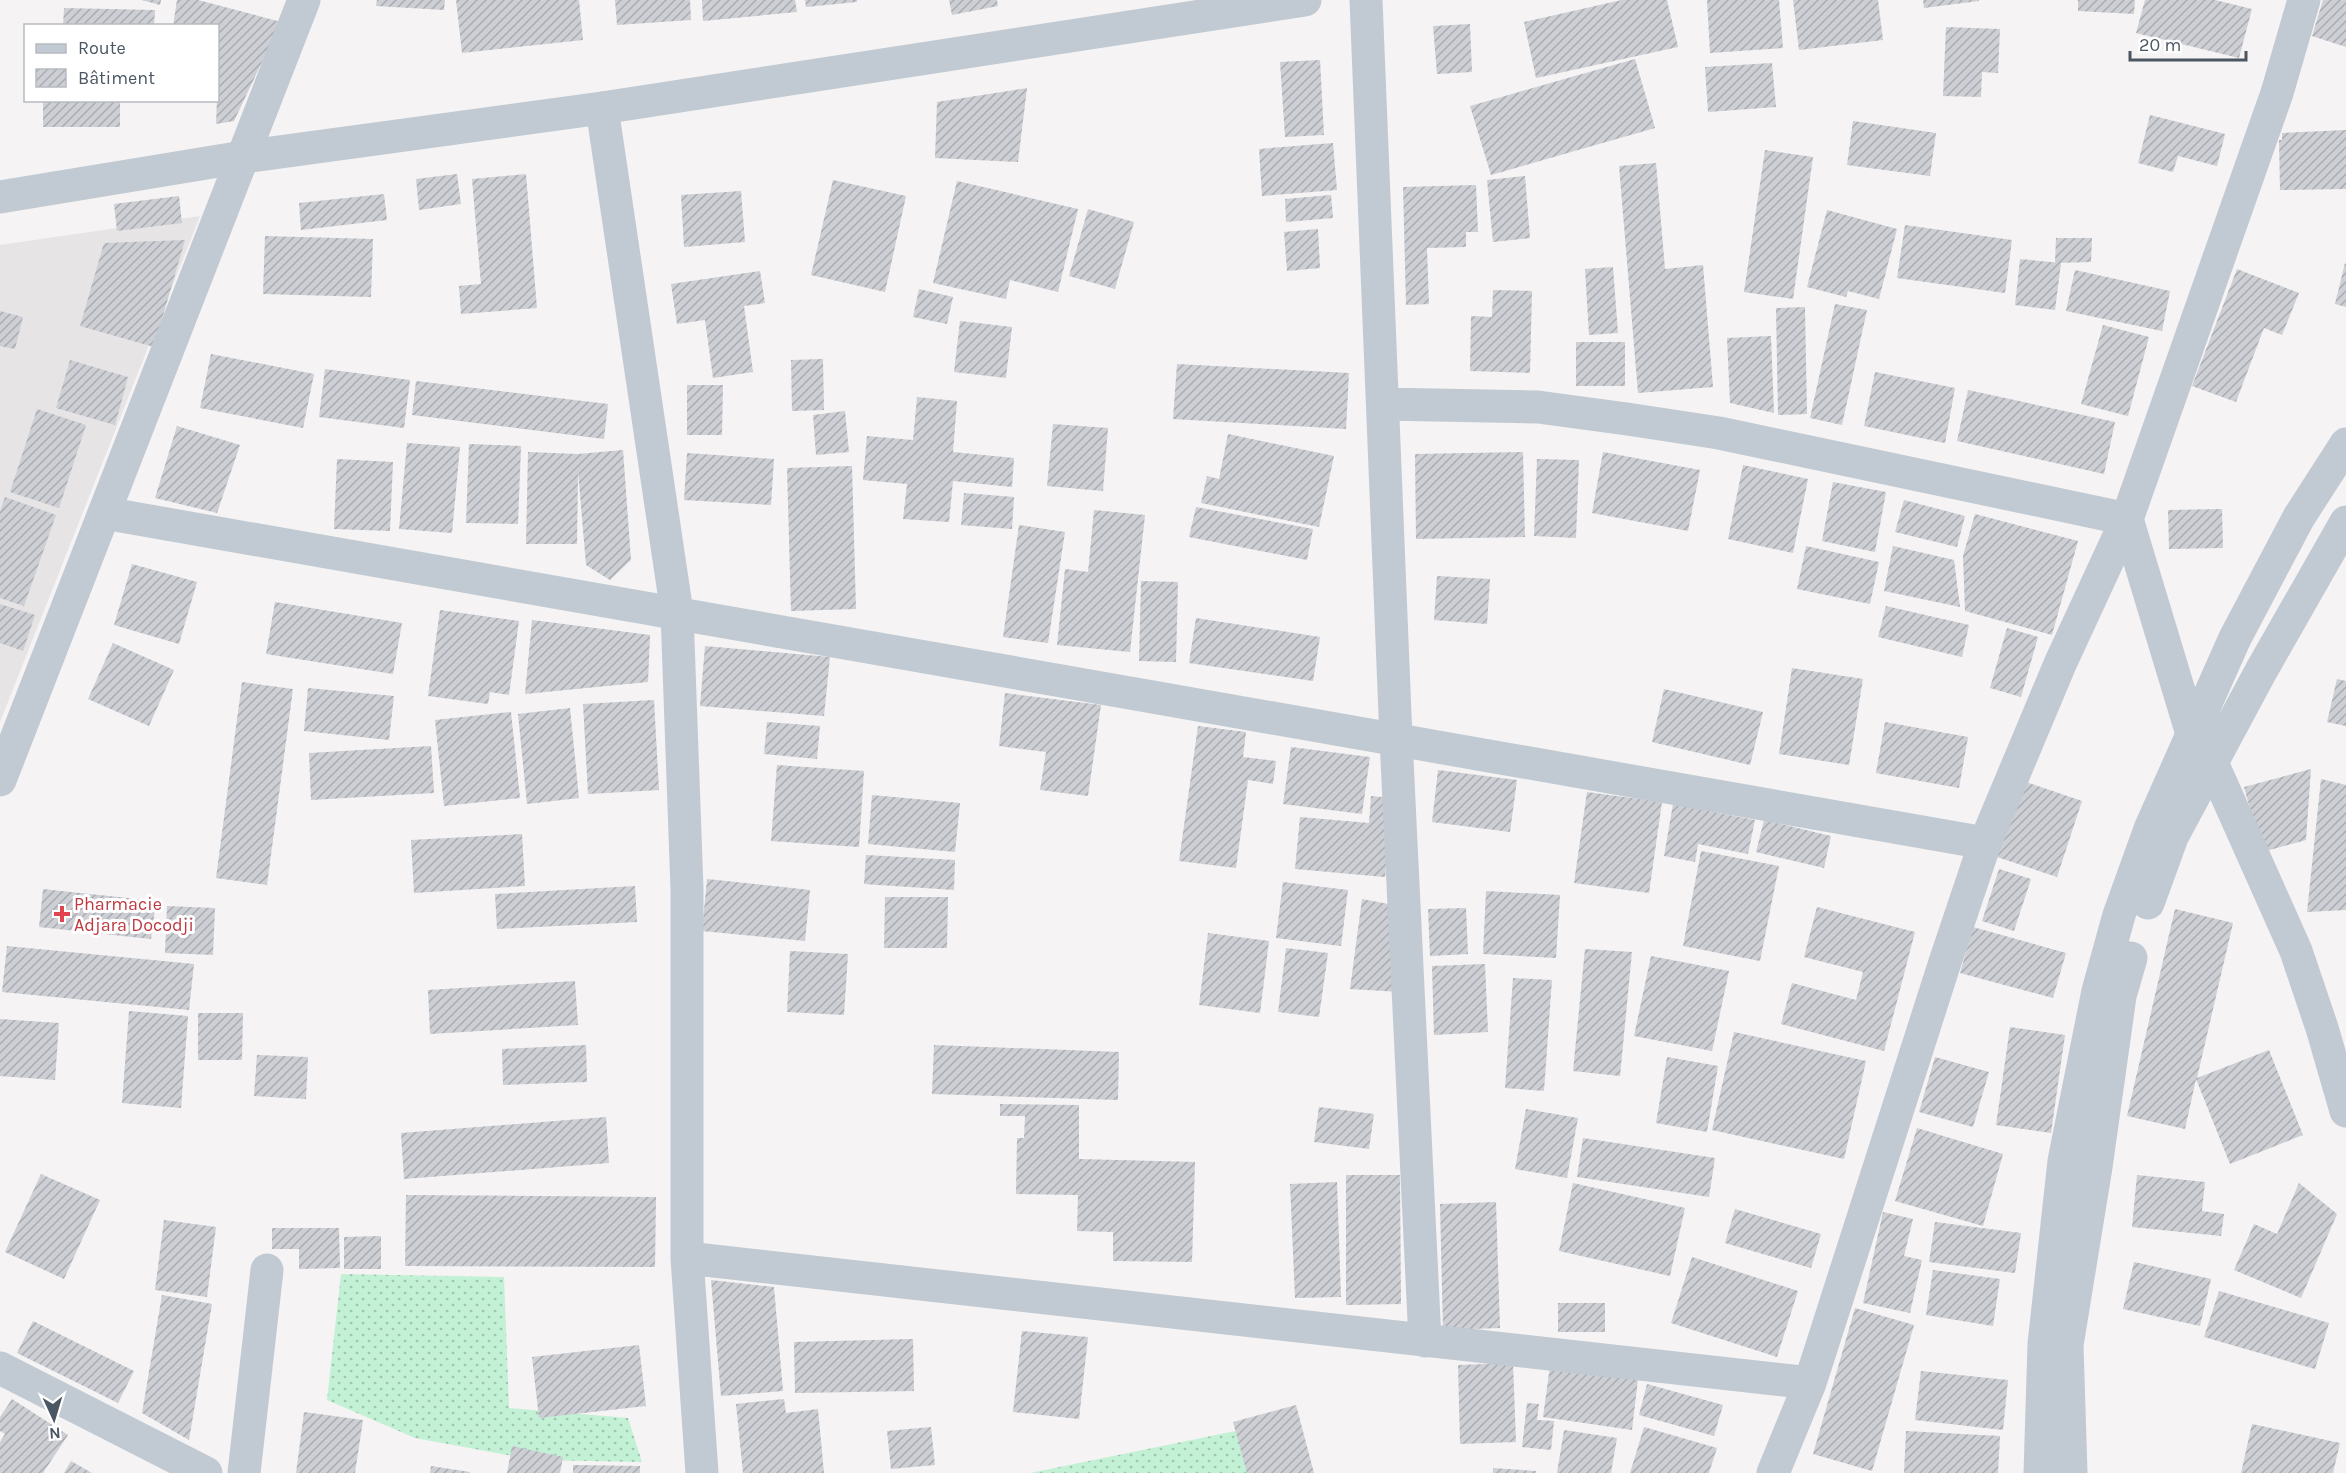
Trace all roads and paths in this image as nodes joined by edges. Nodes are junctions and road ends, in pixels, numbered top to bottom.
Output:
1 (304, 0) edge
2 (1305, 0) edge
3 (1366, 0) edge
4 (2304, 0) edge
5 (602, 108) junction
6 (243, 157) junction
7 (0, 197) edge
8 (1383, 404) junction
9 (2346, 444) edge
10 (104, 513) junction
11 (2127, 519) junction
12 (2346, 522) edge
13 (677, 614) junction
14 (2193, 734) junction
15 (1396, 739) junction
16 (2213, 765) junction
17 (0, 780) edge
18 (1985, 843) junction
19 (2346, 1111) edge
20 (687, 1258) junction
21 (267, 1270) dead end
22 (1425, 1341) junction
23 (0, 1368) edge
24 (1810, 1383) junction
25 (206, 1473) edge
26 (244, 1473) edge
27 (702, 1473) edge
28 (1773, 1473) edge
29 (2040, 1473) edge
30 (2071, 1473) edge

1 - 6 street
2 - 5 street
3 - 8 street
4 - 11 street
5 - 6 street
5 - 13 street
6 - 7 street
6 - 10 street
8 - 11 street
8 - 15 street
9 - 14 street
10 - 13 street
10 - 17 street
11 - 14 street
11 - 18 street
12 - 16 street
13 - 15 street
13 - 20 street
14 - 29 street
15 - 18 street
15 - 22 street
16 - 19 street
16 - 30 street
18 - 24 street
20 - 22 street
20 - 27 street
21 - 26 street
22 - 24 street
23 - 25 street
24 - 28 street

